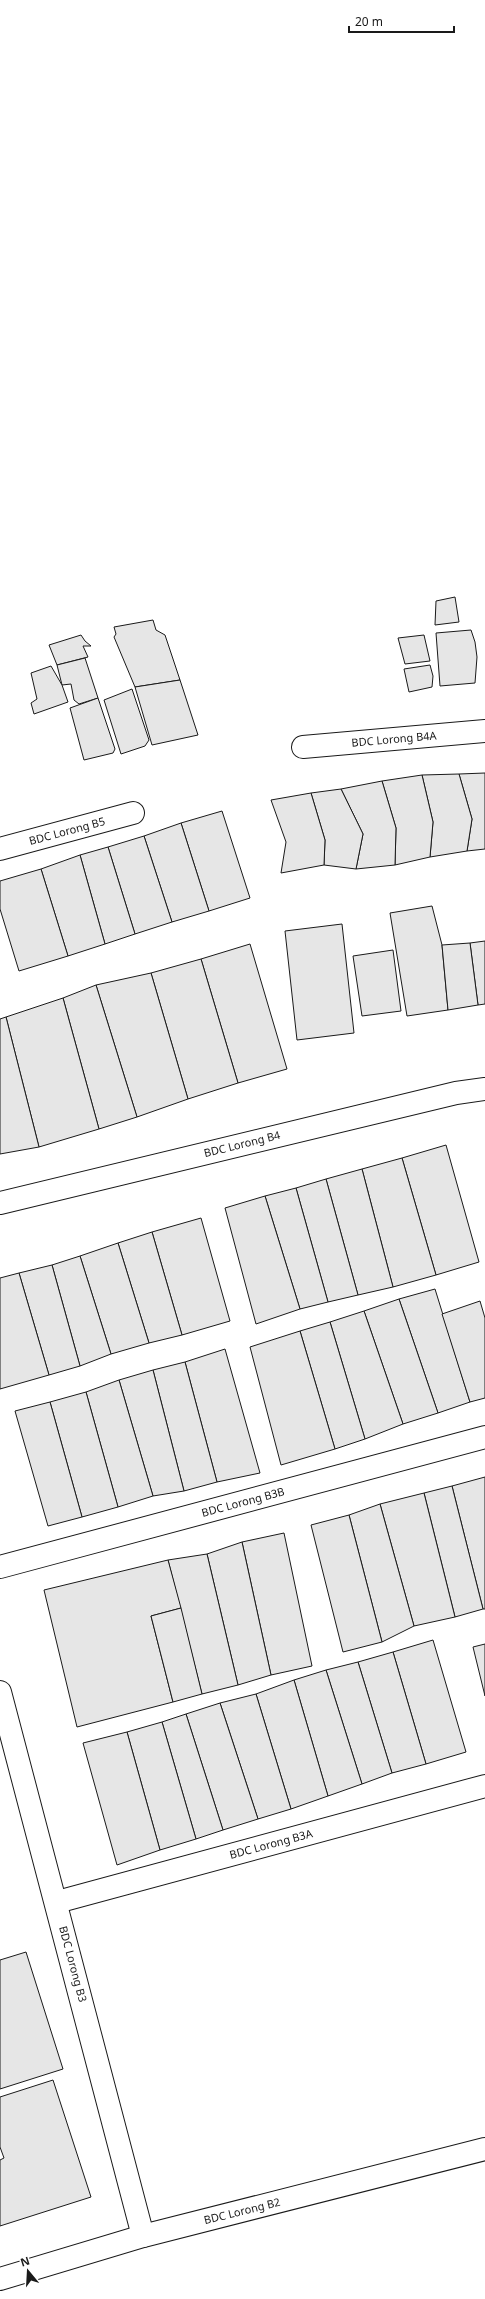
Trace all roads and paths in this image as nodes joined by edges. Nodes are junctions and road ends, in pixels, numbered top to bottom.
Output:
1 (485, 731) edge
2 (303, 747) dead end
3 (133, 813) dead end
4 (0, 849) edge
5 (485, 1089) edge
6 (0, 1203) edge
7 (485, 1437) edge
8 (0, 1567) edge
9 (0, 1692) edge
10 (485, 1786) edge
11 (57, 1902) junction
12 (485, 2149) edge
13 (144, 2236) junction
14 (0, 2279) edge

1 - 2 street, BDC Lorong B4A
3 - 4 street, BDC Lorong B5
5 - 6 street, BDC Lorong B4
7 - 8 street, BDC Lorong B3B
9 - 11 street, BDC Lorong B3
10 - 11 street, BDC Lorong B3A
11 - 13 street, BDC Lorong B3
12 - 13 street, BDC Lorong B2
13 - 14 street, BDC Lorong B2

